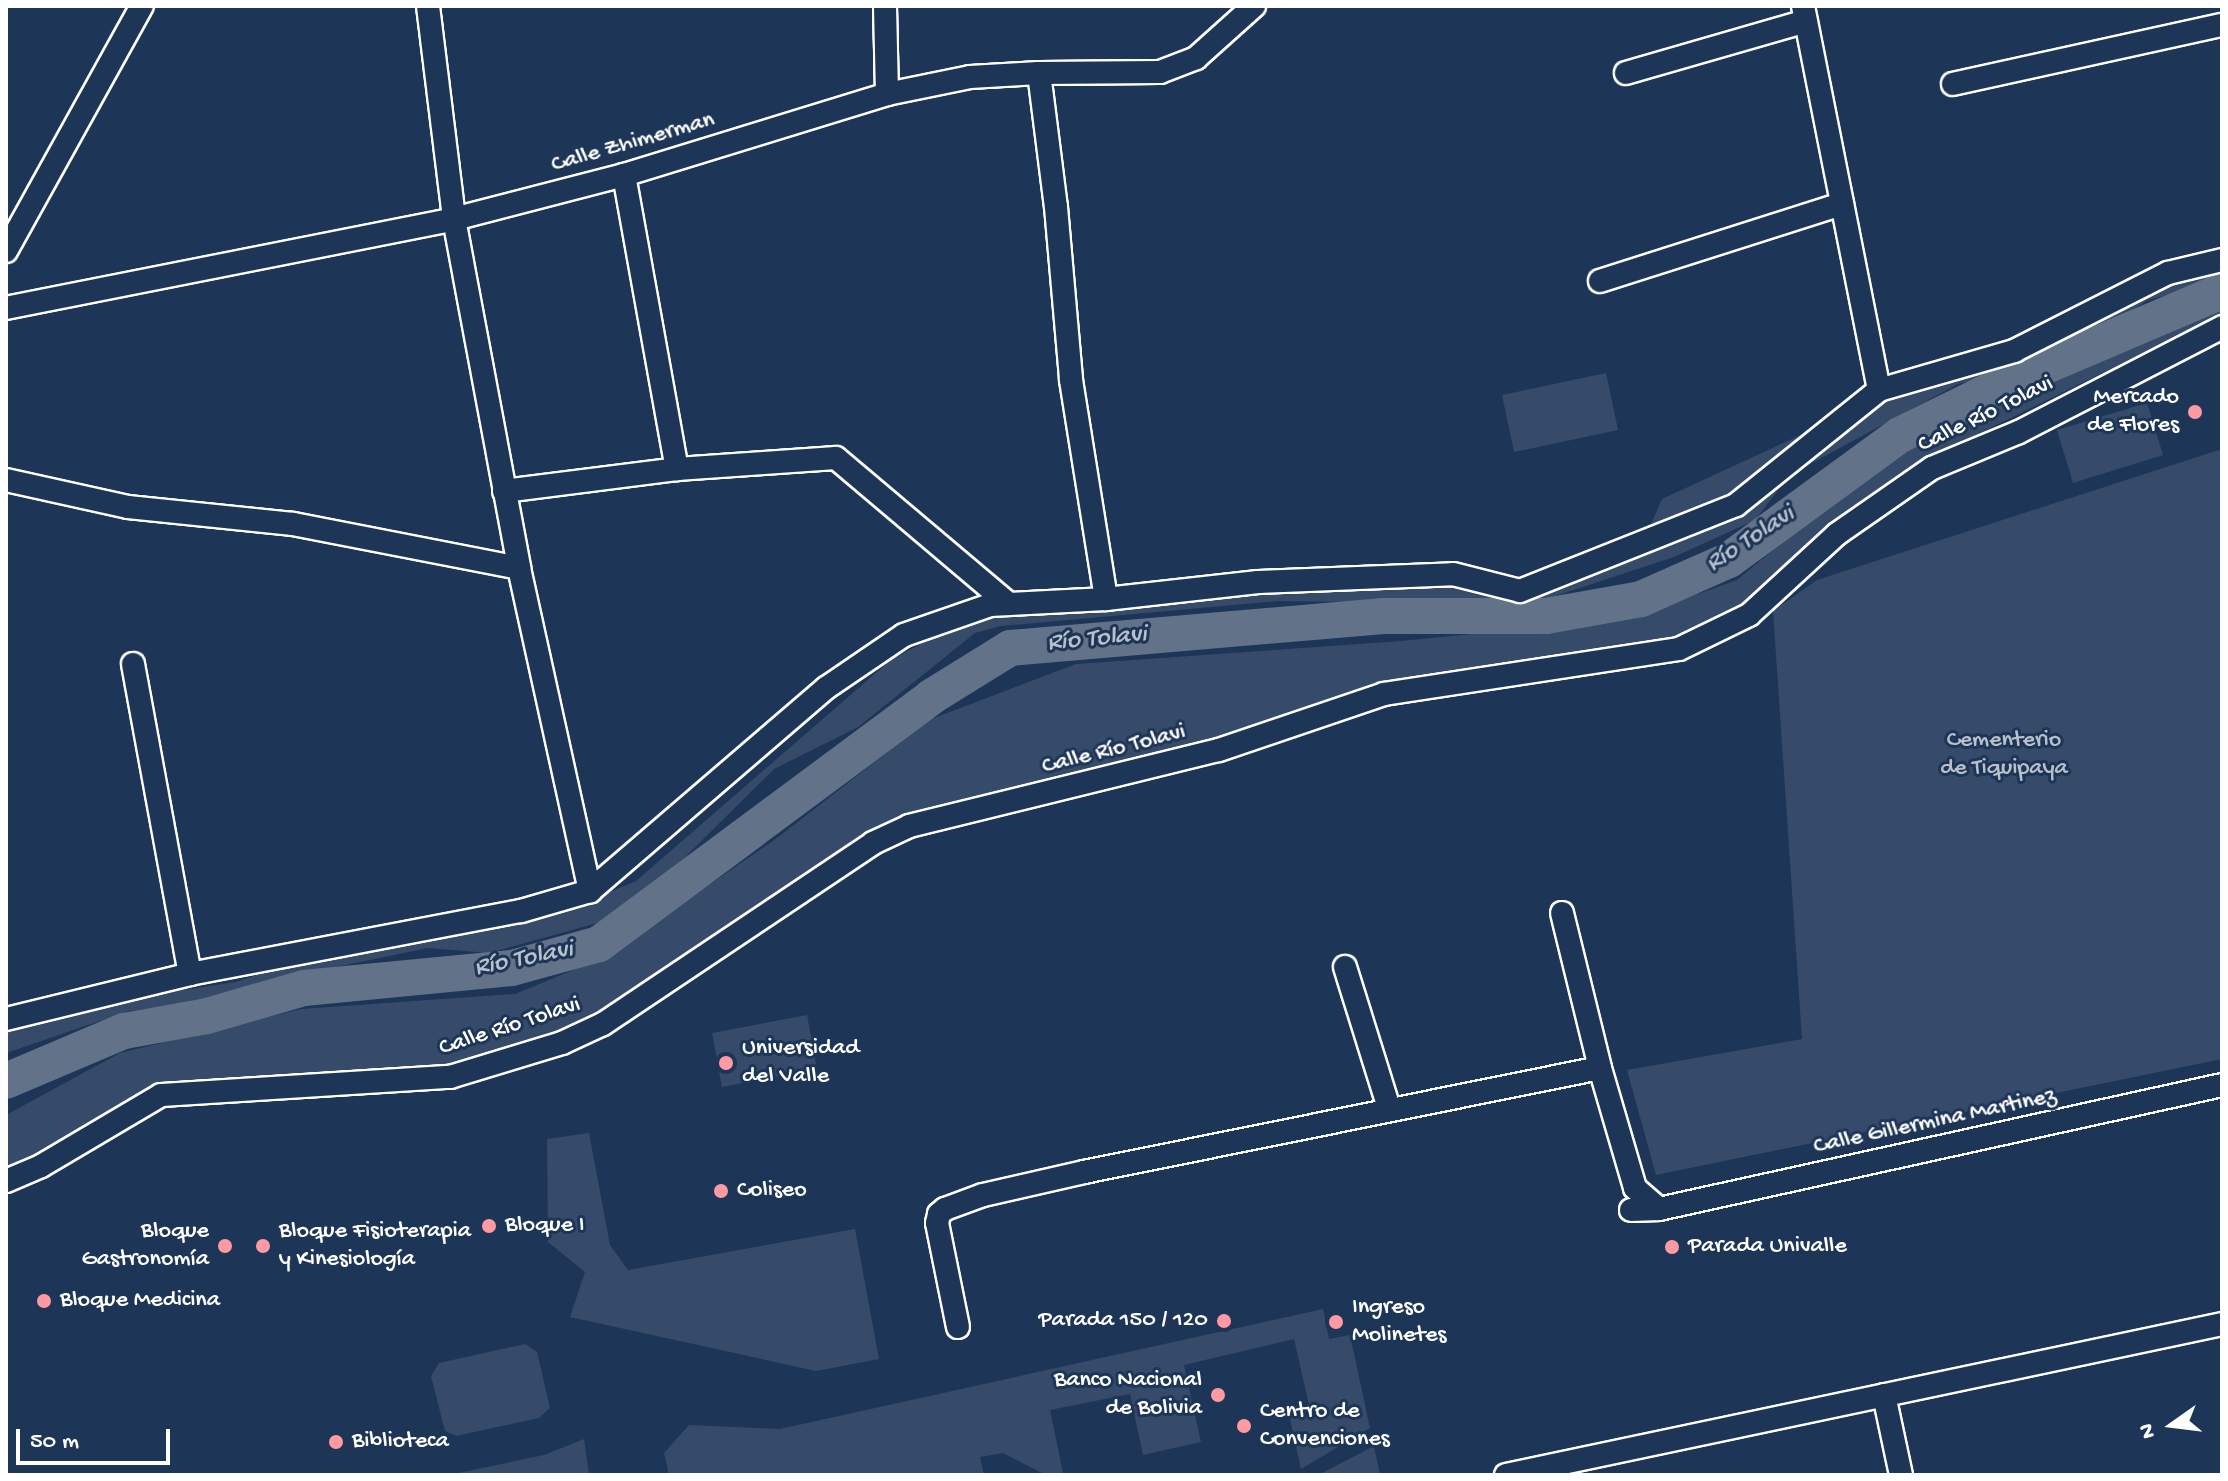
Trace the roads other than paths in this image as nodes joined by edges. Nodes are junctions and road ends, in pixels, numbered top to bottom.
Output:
1 (142, 6) edge
2 (428, 6) edge
3 (885, 6) edge
4 (1254, 6) edge
5 (1804, 13) edge
6 (2222, 25) edge
7 (1039, 73) junction
8 (1626, 73) dead end
9 (1953, 84) dead end
10 (887, 94) junction
11 (624, 175) junction
12 (1842, 204) junction
13 (454, 219) junction
14 (6, 251) edge
15 (2222, 260) edge
16 (1600, 281) dead end
17 (6, 308) edge
18 (2222, 327) edge
19 (1879, 390) junction
20 (677, 469) junction
21 (6, 480) edge
22 (504, 491) junction
23 (519, 568) junction
24 (1106, 599) junction
25 (1009, 604) junction
26 (133, 664) dead end
27 (590, 891) junction
28 (1562, 913) dead end
29 (1345, 967) dead end
30 (190, 974) junction
31 (6, 1019) edge
32 (1600, 1068) junction
33 (2222, 1085) edge
34 (1389, 1108) junction
35 (6, 1181) edge
36 (1659, 1209) junction
37 (1633, 1220) dead end
38 (2222, 1324) edge
39 (958, 1327) dead end
40 (1884, 1395) junction
41 (1506, 1475) edge
42 (1901, 1475) edge

1 - 14 street
2 - 13 street
3 - 10 street
4 - 7 street, Calle Zhimerman
5 - 8 street
5 - 12 street
6 - 9 street
7 - 10 street, Calle Zhimerman
7 - 24 street
10 - 11 street, Calle Zhimerman
11 - 13 street, Calle Zhimerman
11 - 20 street
12 - 16 street
12 - 19 street
13 - 17 street, Calle Zhimerman
13 - 22 street
15 - 19 street, Calle Río Tolavi
18 - 35 street, Calle Río Tolavi
19 - 24 street, Calle Río Tolavi
20 - 22 street
20 - 25 street
21 - 23 street
22 - 23 street
23 - 27 street
24 - 25 street, Calle Río Tolavi
25 - 27 street, Calle Río Tolavi
26 - 30 street
27 - 30 street, Calle Río Tolavi
28 - 32 street
29 - 34 street
30 - 31 street, Calle Río Tolavi
32 - 34 street
32 - 36 street
33 - 36 street, Calle Gillermina Martinez
34 - 39 street
36 - 37 street, Calle Gillermina Martinez
38 - 40 street
40 - 41 street
40 - 42 street

